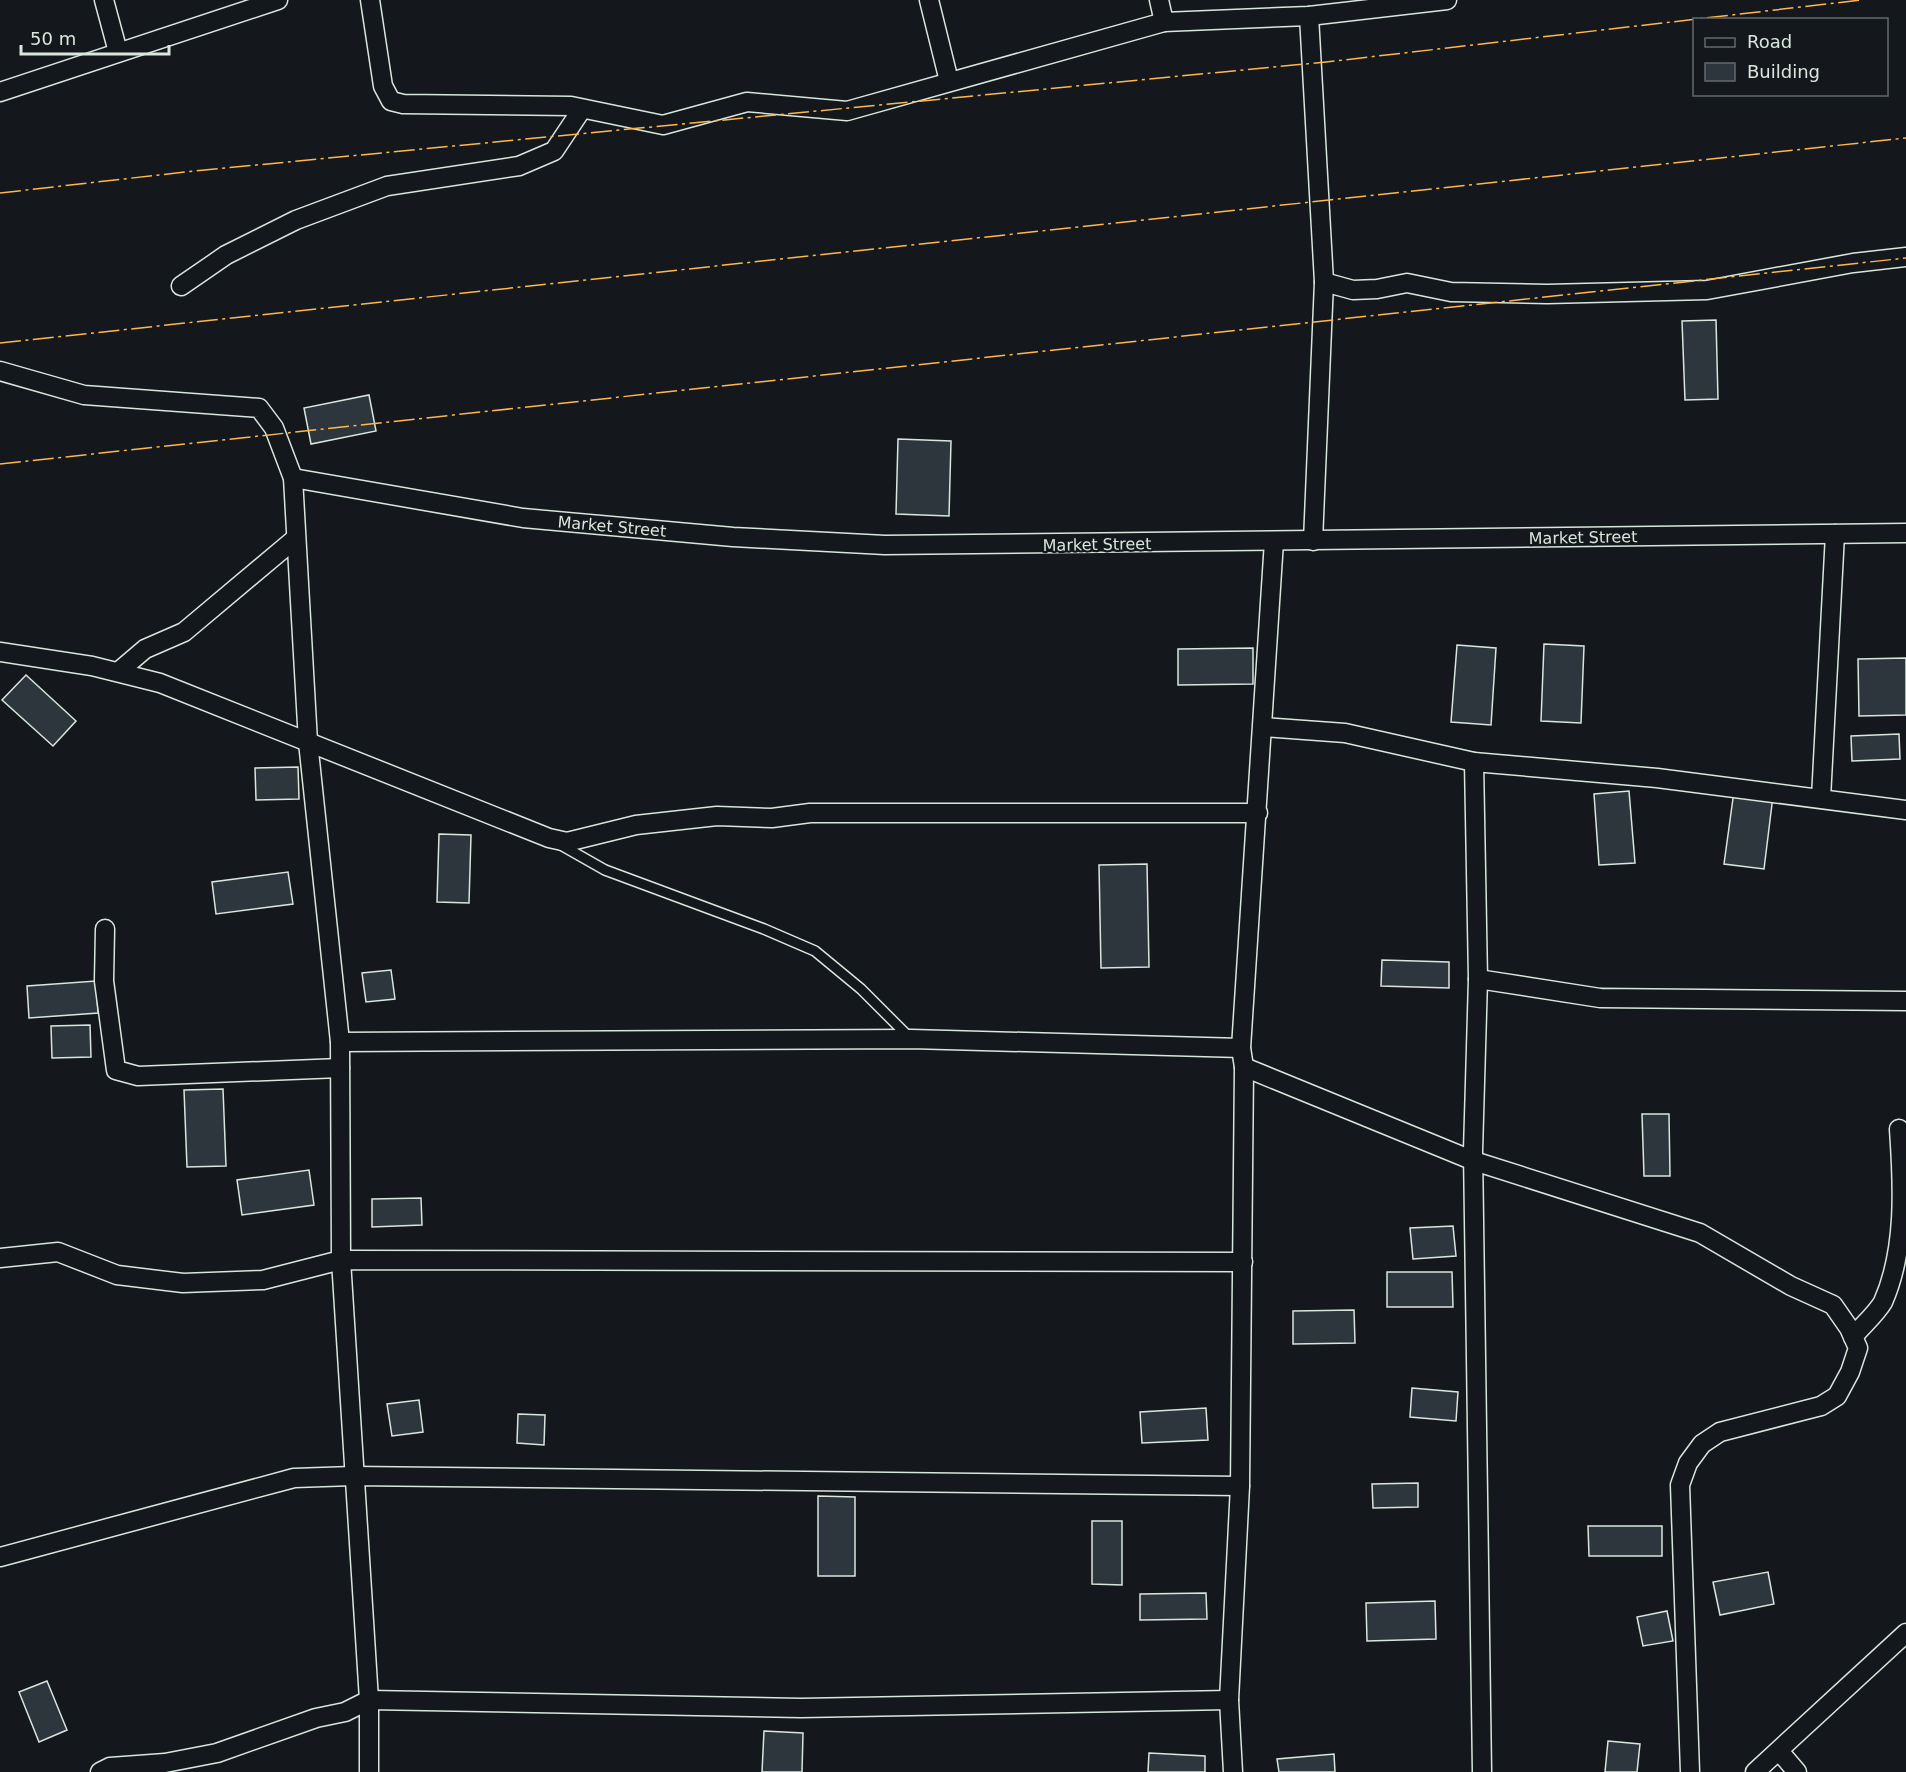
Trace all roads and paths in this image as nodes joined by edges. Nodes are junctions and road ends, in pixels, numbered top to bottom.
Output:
1 (104, 0) edge
2 (278, 0) edge
3 (370, 0) edge
4 (929, 0) edge
5 (1159, 0) edge
6 (1447, 0) edge
7 (1309, 16) junction
8 (1164, 22) junction
9 (118, 52) junction
10 (949, 81) junction
11 (0, 92) edge
12 (582, 109) junction
13 (1906, 257) edge
14 (1324, 282) junction
15 (181, 286) dead end
16 (0, 371) edge
17 (292, 478) junction
18 (1906, 533) edge
19 (1835, 534) junction
20 (296, 538) junction
21 (1274, 541) junction
22 (1313, 541) junction
23 (0, 652) edge
24 (118, 672) junction
25 (1263, 727) junction
26 (309, 742) junction
27 (1474, 762) junction
28 (1821, 798) junction
29 (1906, 810) edge
30 (1258, 813) junction
31 (549, 838) junction
32 (105, 928) dead end
33 (1478, 979) junction
34 (1906, 1001) edge
35 (911, 1039) junction
36 (340, 1042) junction
37 (1241, 1048) junction
38 (1244, 1067) junction
39 (340, 1068) junction
40 (1899, 1130) dead end
41 (1474, 1161) junction
42 (0, 1258) edge
43 (341, 1260) junction
44 (1243, 1262) junction
45 (1853, 1337) junction
46 (353, 1476) junction
47 (1240, 1486) junction
48 (0, 1557) edge
49 (1906, 1633) edge
50 (369, 1700) junction
51 (1229, 1700) junction
52 (1780, 1752) junction
53 (99, 1772) edge
54 (369, 1772) edge
55 (1233, 1772) edge
56 (1482, 1772) edge
57 (1690, 1772) edge
58 (1755, 1772) edge
59 (1797, 1772) edge

1 - 9 street
2 - 9 street
3 - 12 street
4 - 10 street
5 - 8 street
6 - 7 street
7 - 8 street
7 - 14 street
8 - 10 street
9 - 11 street
10 - 12 street
12 - 15 street
13 - 14 street
14 - 22 street
16 - 17 street
17 - 20 street
17 - 21 street, Market Street
18 - 19 street, Market Street
19 - 22 street, Market Street
19 - 28 street
20 - 24 street
20 - 26 street
21 - 22 street, Market Street
21 - 25 street
23 - 24 street
24 - 26 street
25 - 27 street
25 - 30 street
26 - 31 street
26 - 36 street
27 - 28 street
27 - 33 street
28 - 29 street
30 - 31 street
30 - 37 street
31 - 35 lane
32 - 39 street
33 - 34 street
33 - 41 street
35 - 36 street
35 - 37 street
36 - 39 street
37 - 38 street
38 - 41 street
38 - 44 street
39 - 43 street
40 - 45 street
41 - 45 street
41 - 56 street
42 - 43 street
43 - 44 street
43 - 46 street
44 - 47 street
45 - 57 street
46 - 47 street
46 - 48 street
46 - 50 street
47 - 51 street
49 - 52 street
50 - 51 street
50 - 53 street
50 - 54 street
51 - 55 street
52 - 58 street
52 - 59 street

